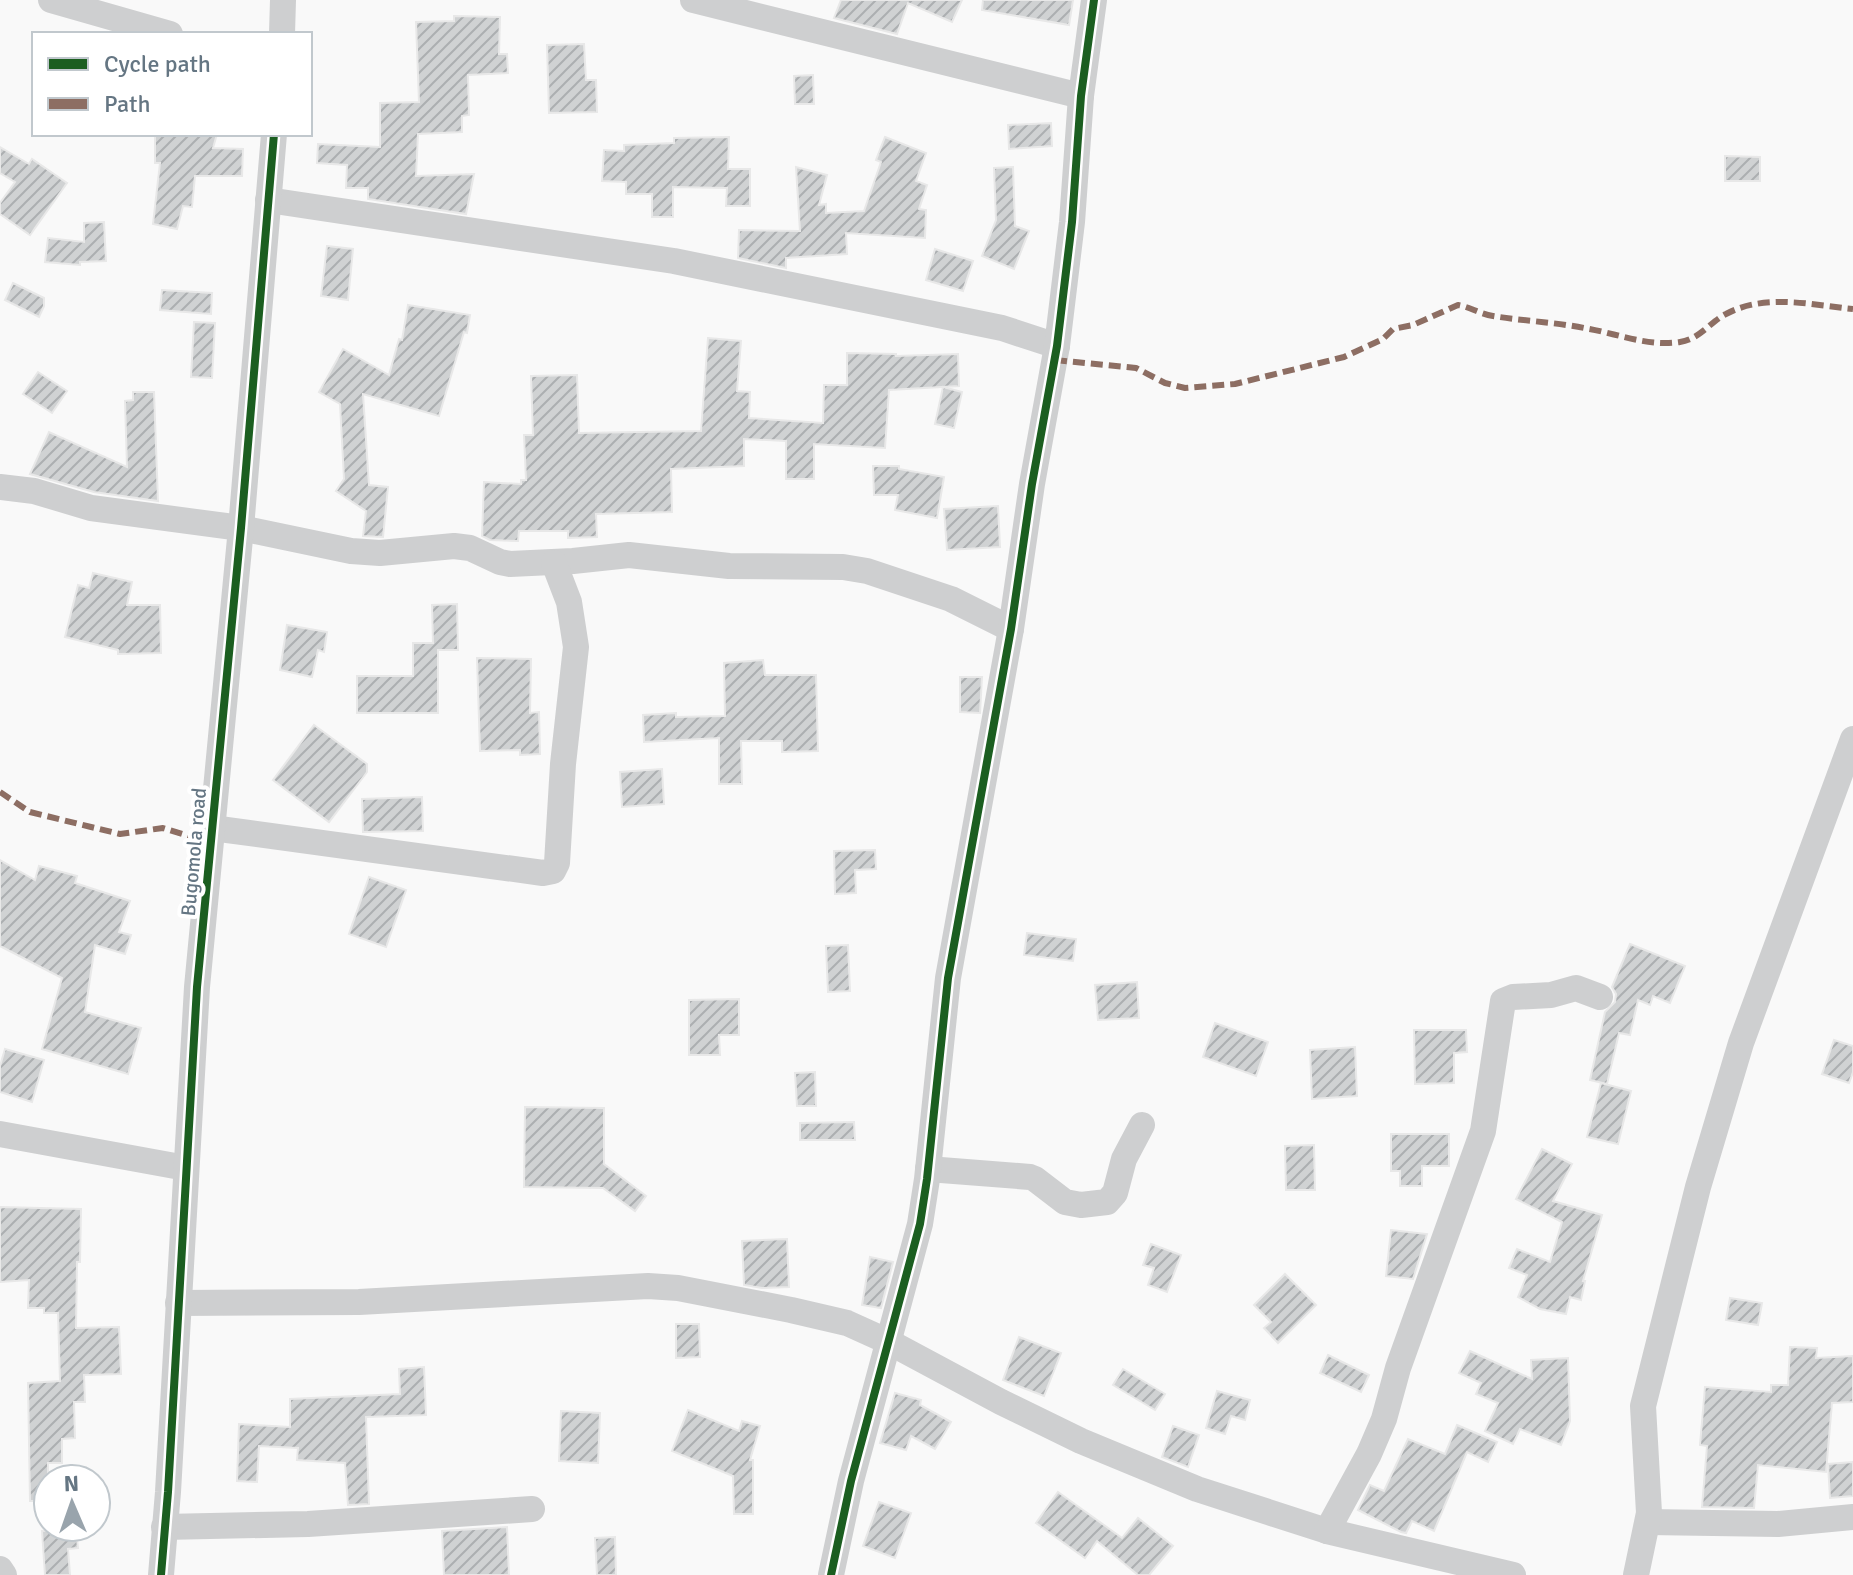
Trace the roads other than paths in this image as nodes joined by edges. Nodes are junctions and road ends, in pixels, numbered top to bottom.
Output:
1 (51, 0) edge
2 (283, 0) edge
3 (693, 0) edge
4 (1094, 0) edge
5 (163, 32) edge
6 (282, 32) edge
7 (1081, 96) junction
8 (274, 136) edge
9 (268, 200) junction
10 (1057, 346) junction
11 (0, 487) edge
12 (241, 528) junction
13 (554, 563) junction
14 (1011, 629) junction
15 (1853, 739) edge
16 (212, 828) junction
17 (1600, 997) dead end
18 (1142, 1125) dead end
19 (0, 1134) edge
20 (186, 1168) junction
21 (928, 1169) junction
22 (178, 1303) junction
23 (889, 1342) junction
24 (532, 1509) dead end
25 (1853, 1517) edge
26 (1648, 1522) junction
27 (164, 1527) junction
28 (1327, 1531) junction
29 (0, 1569) edge
30 (4, 1575) edge
31 (161, 1575) edge
32 (831, 1575) edge
33 (1513, 1575) edge
34 (1636, 1575) edge

1 - 5 street
2 - 6 street
3 - 7 street
4 - 7 street
7 - 10 street
8 - 9 street, Bugomola road
9 - 10 street
9 - 12 street, Bugomola road
10 - 14 street
11 - 12 street
12 - 13 street
12 - 16 street, Bugomola road
13 - 14 street
13 - 16 street
14 - 21 street
15 - 26 street
16 - 20 street, Bugomola road
17 - 28 street
18 - 21 street
19 - 20 street
20 - 22 street, Bugomola road
21 - 23 street
22 - 23 street
22 - 27 street, Bugomola road
23 - 28 street
23 - 32 street
24 - 27 street
25 - 26 street
26 - 34 street
27 - 31 street, Bugomola road
28 - 33 street
29 - 30 street

